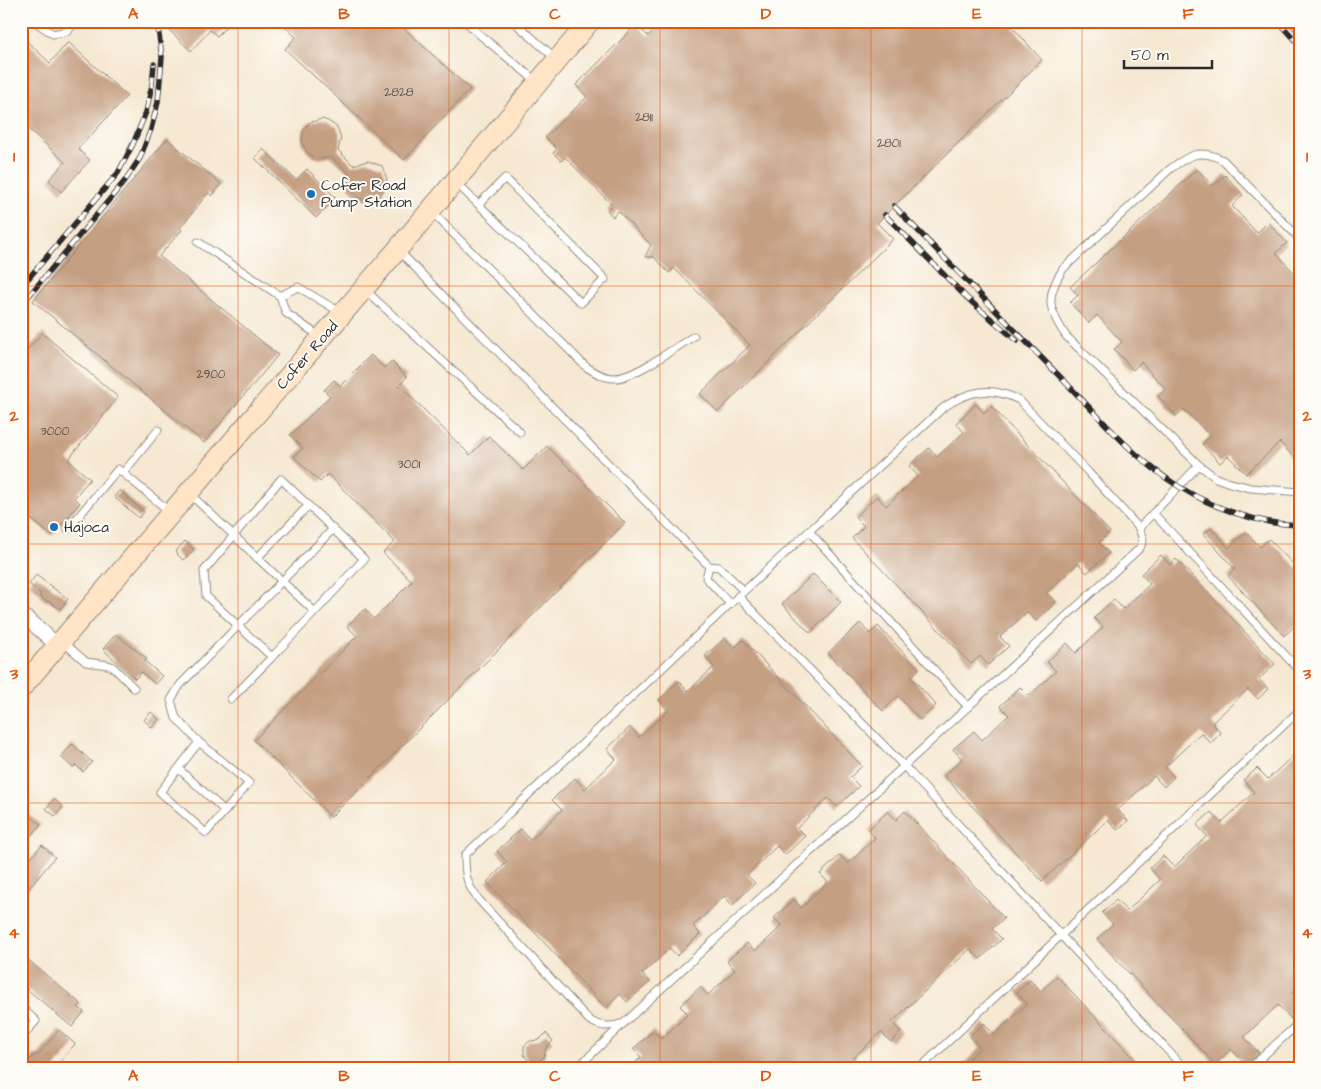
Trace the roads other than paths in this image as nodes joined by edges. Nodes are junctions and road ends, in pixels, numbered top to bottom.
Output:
1 (34, 21) edge
2 (76, 21) edge
3 (465, 21) edge
4 (513, 21) edge
5 (590, 21) edge
6 (558, 60) junction
7 (538, 83) junction
8 (455, 182) junction
9 (479, 204) junction
10 (431, 210) junction
11 (1300, 239) edge
12 (198, 242) dead end
13 (397, 250) junction
14 (364, 289) junction
15 (280, 296) junction
16 (343, 313) junction
17 (694, 336) dead end
18 (322, 338) junction
19 (158, 430) dead end
20 (520, 432) dead end
21 (1199, 465) junction
22 (124, 473) junction
23 (1300, 492) edge
24 (188, 493) junction
25 (308, 506) junction
26 (171, 513) junction
27 (1154, 514) junction
28 (1139, 528) junction
29 (68, 529) dead end
30 (333, 529) junction
31 (809, 531) junction
32 (234, 536) junction
33 (257, 558) junction
34 (709, 566) junction
35 (281, 580) junction
36 (741, 594) junction
37 (730, 604) junction
38 (315, 612) junction
39 (21, 616) edge
40 (238, 625) junction
41 (60, 643) junction
42 (272, 657) junction
43 (1300, 671) edge
44 (21, 688) edge
45 (134, 688) dead end
46 (231, 699) dead end
47 (968, 707) junction
48 (1300, 710) edge
49 (199, 742) junction
50 (904, 766) junction
51 (179, 768) junction
52 (225, 811) junction
53 (1061, 935) junction
54 (21, 1007) edge
55 (1300, 1022) edge
56 (624, 1023) junction
57 (21, 1038) edge
58 (577, 1068) edge
59 (920, 1068) edge
60 (1184, 1068) edge
61 (1250, 1068) edge

1 - 2 lane
3 - 7 lane
4 - 6 lane
5 - 6 street, Cofer Road
6 - 7 street, Cofer Road
7 - 8 street, Cofer Road
8 - 9 lane
8 - 10 street, Cofer Road
9 - 9 lane
10 - 13 street, Cofer Road
10 - 17 lane
11 - 21 lane
12 - 15 lane
13 - 14 street, Cofer Road
13 - 34 lane
14 - 16 street, Cofer Road
14 - 20 lane
15 - 16 lane
15 - 18 lane
16 - 18 street, Cofer Road
18 - 24 street, Cofer Road
19 - 22 lane
21 - 23 lane
21 - 27 lane
22 - 26 lane
22 - 29 lane
24 - 26 street, Cofer Road
24 - 32 lane
25 - 30 lane
25 - 32 lane
25 - 33 lane
26 - 41 street, Cofer Road
27 - 28 lane
27 - 43 lane
28 - 31 lane
28 - 47 lane
30 - 35 lane
30 - 38 lane
31 - 36 lane
31 - 47 lane
32 - 33 lane
32 - 40 lane
33 - 35 lane
34 - 36 lane
34 - 37 lane
35 - 38 lane
35 - 40 lane
36 - 37 lane
36 - 50 lane
37 - 56 lane
38 - 42 lane
39 - 41 street
40 - 42 lane
40 - 49 lane
41 - 44 street, Cofer Road
41 - 45 lane
42 - 46 lane
47 - 50 lane
48 - 53 lane
49 - 51 lane
49 - 52 lane
50 - 53 lane
50 - 56 lane
51 - 52 lane
51 - 52 lane
53 - 59 lane
53 - 60 lane
54 - 57 lane
55 - 61 lane
56 - 58 lane

